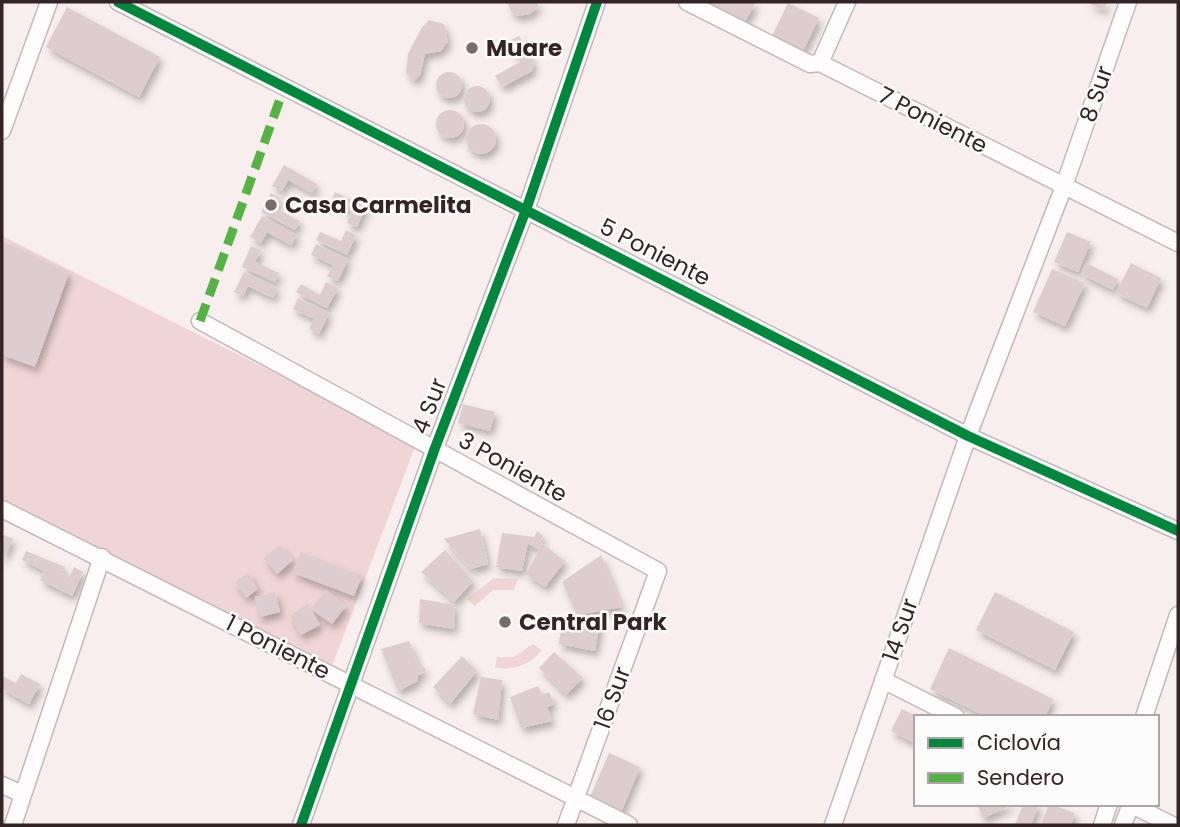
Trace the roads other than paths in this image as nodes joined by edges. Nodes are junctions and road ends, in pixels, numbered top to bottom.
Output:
1 (50, 2) edge
2 (118, 2) edge
3 (597, 2) edge
4 (687, 2) edge
5 (847, 2) edge
6 (1128, 2) edge
7 (820, 63) junction
8 (2, 131) edge
9 (1064, 186) junction
10 (526, 210) junction
11 (1178, 243) edge
12 (200, 321) dead end
13 (968, 436) junction
14 (435, 448) junction
15 (2, 509) edge
16 (1178, 531) edge
17 (102, 557) junction
18 (657, 571) joint
19 (1178, 615) edge
20 (883, 680) junction
21 (353, 685) junction
22 (952, 715) edge
23 (1145, 715) edge
24 (2, 786) edge
25 (22, 794) junction
26 (576, 798) junction
27 (1108, 806) edge
28 (1131, 806) edge
29 (1133, 806) edge
30 (13, 825) edge
31 (301, 825) edge
32 (566, 825) edge
33 (629, 825) edge
34 (833, 825) edge
35 (1102, 825) edge
36 (1124, 825) edge
37 (1172, 825) edge

1 - 8 street
2 - 10 street, 5 Poniente
3 - 10 street, 4 Sur
4 - 7 street, 7 Poniente
5 - 7 street
6 - 9 street, 8 Sur
7 - 9 street, 7 Poniente
9 - 11 street, 7 Poniente
9 - 13 street, 8 Sur
10 - 13 street, 5 Poniente
10 - 14 street, 4 Sur
12 - 14 street, 3 Poniente
13 - 16 street, 5 Poniente
13 - 20 street, 14 Sur
14 - 18 street, 3 Poniente
14 - 21 street, 4 Sur
15 - 17 street, 1 Poniente
17 - 21 street, 1 Poniente
17 - 25 street
18 - 26 street, 16 Sur
19 - 23 street
20 - 22 street
20 - 34 street, 14 Sur
21 - 26 street, 1 Poniente
21 - 31 street, 4 Sur
24 - 25 street
25 - 30 street
26 - 32 street, 16 Sur
26 - 33 street, 1 Poniente
27 - 35 street
28 - 36 street
29 - 37 street

